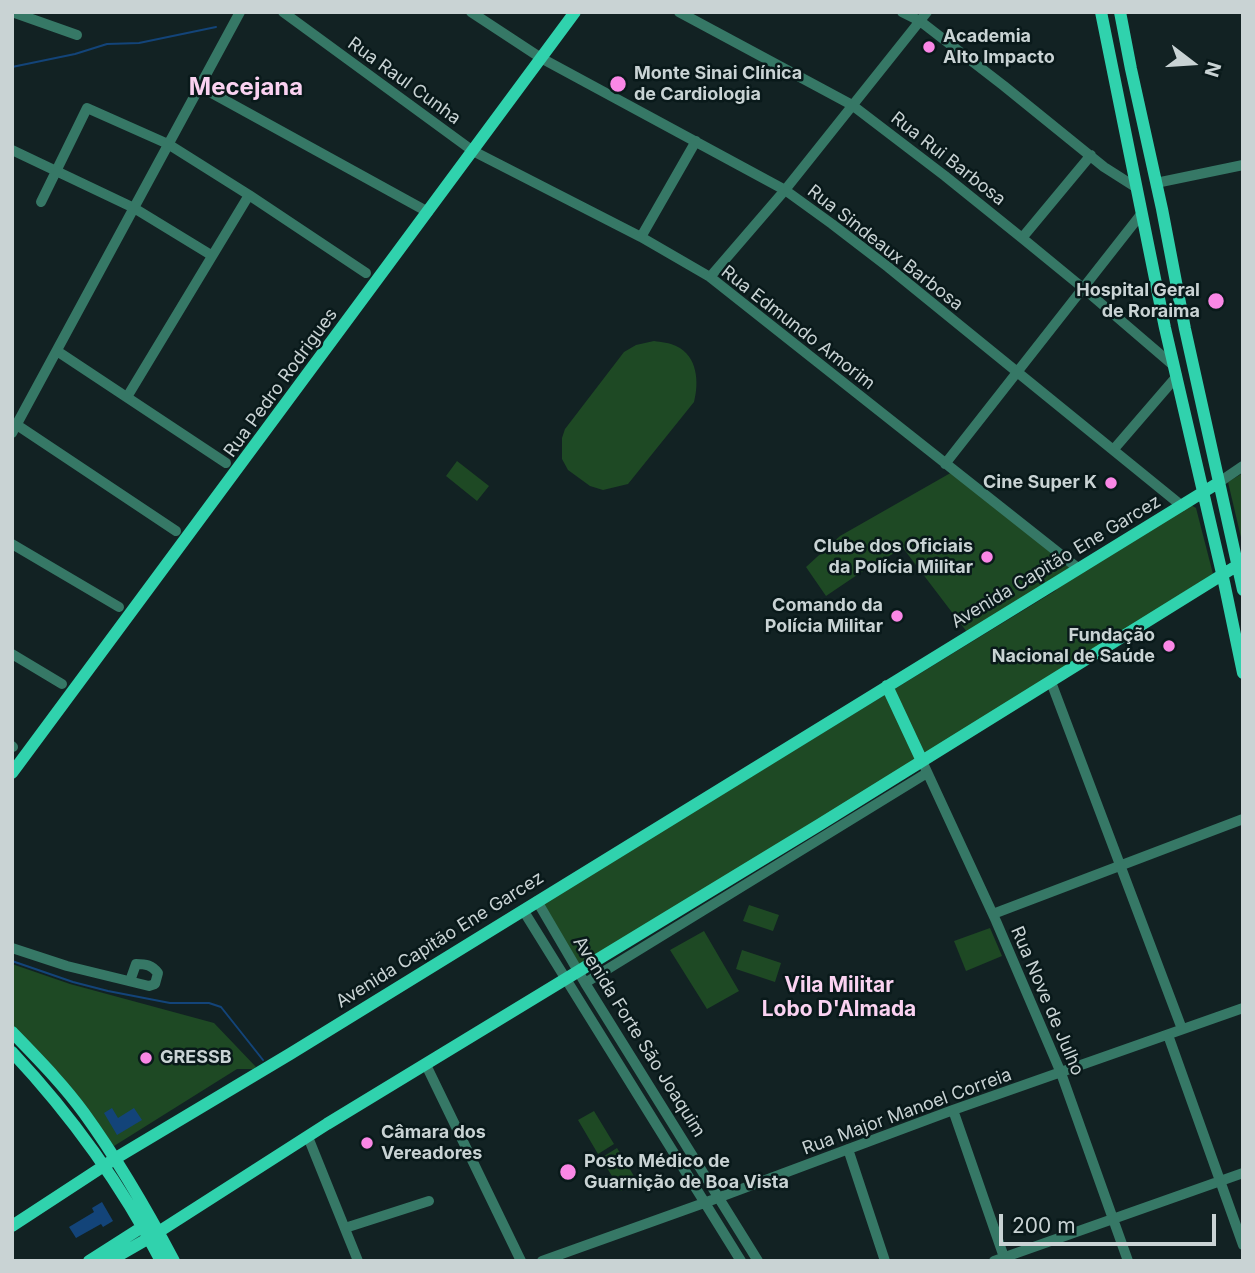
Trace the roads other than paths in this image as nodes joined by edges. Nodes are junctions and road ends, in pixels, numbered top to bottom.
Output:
1 (12, 12) edge
2 (240, 12) edge
3 (283, 12) edge
4 (471, 12) edge
5 (575, 12) edge
6 (678, 12) edge
7 (902, 12) edge
8 (927, 12) edge
9 (1101, 12) edge
10 (1120, 12) edge
11 (40, 17) edge
12 (920, 22) junction
13 (77, 34) dead end
14 (541, 58) junction
15 (1112, 68) junction
16 (1131, 69) junction
17 (199, 86) junction
18 (852, 105) junction
19 (696, 141) junction
20 (168, 144) junction
21 (12, 150) edge
22 (473, 150) junction
23 (1091, 155) junction
24 (1243, 165) edge
25 (57, 170) junction
26 (1156, 183) junction
27 (1137, 188) junction
28 (785, 190) junction
29 (249, 195) junction
30 (41, 202) dead end
31 (134, 208) junction
32 (428, 212) junction
33 (1142, 213) junction
34 (640, 237) junction
35 (1022, 238) junction
36 (211, 256) junction
37 (366, 273) dead end
38 (710, 278) junction
39 (1083, 288) junction
40 (1178, 293) junction
41 (1160, 298) junction
42 (1165, 328) junction
43 (1185, 329) junction
44 (57, 351) junction
45 (1175, 371) junction
46 (1017, 373) junction
47 (127, 397) junction
48 (15, 429) edge
49 (1114, 449) junction
50 (226, 463) dead end
51 (945, 464) junction
52 (1243, 466) edge
53 (1218, 483) junction
54 (1203, 493) junction
55 (1182, 506) junction
56 (176, 531) dead end
57 (12, 544) edge
58 (1240, 563) edge
59 (1079, 569) junction
60 (1222, 575) junction
61 (1243, 590) edge
62 (119, 607) dead end
63 (12, 654) edge
64 (1243, 673) edge
65 (1051, 682) junction
66 (62, 684) dead end
67 (887, 686) junction
68 (924, 767) junction
69 (12, 773) edge
70 (1243, 819) edge
71 (1120, 866) junction
72 (537, 901) junction
73 (523, 910) junction
74 (993, 914) junction
75 (12, 948) edge
76 (582, 977) junction
77 (567, 978) junction
78 (131, 981) dead end
79 (597, 1002) junction
80 (1243, 1008) edge
81 (586, 1009) junction
82 (1182, 1029) junction
83 (12, 1032) edge
84 (1168, 1034) junction
85 (12, 1052) edge
86 (426, 1065) junction
87 (1061, 1073) junction
88 (660, 1102) junction
89 (649, 1110) junction
90 (953, 1110) junction
91 (308, 1137) junction
92 (848, 1149) junction
93 (111, 1163) junction
94 (1243, 1173) edge
95 (1220, 1181) junction
96 (720, 1197) junction
97 (429, 1201) dead end
98 (704, 1203) junction
99 (1113, 1219) junction
100 (12, 1226) edge
101 (345, 1228) junction
102 (151, 1229) junction
103 (1243, 1245) edge
104 (1001, 1260) edge
105 (89, 1261) edge
106 (109, 1261) edge
107 (161, 1261) edge
108 (174, 1261) edge
109 (358, 1261) edge
110 (521, 1261) edge
111 (542, 1261) edge
112 (741, 1261) edge
113 (758, 1261) edge
114 (886, 1261) edge
115 (1128, 1261) edge

1 - 11 street
2 - 17 street
3 - 22 street, Rua Raul Cunha
4 - 14 street, Rua Sindeaux Barbosa
5 - 14 main road, Rua Pedro Rodrigues
6 - 18 street, Rua Rui Barbosa
7 - 12 street
8 - 12 street
9 - 15 main road
10 - 16 main road
11 - 13 street
12 - 18 street
12 - 23 street
14 - 19 street, Rua Sindeaux Barbosa
14 - 22 main road, Rua Pedro Rodrigues
15 - 16 main road
15 - 27 main road
16 - 26 main road
17 - 20 street
17 - 32 street
18 - 28 street
18 - 35 street, Rua Rui Barbosa
19 - 28 street, Rua Sindeaux Barbosa
19 - 34 street
20 - 25 street
20 - 29 street
20 - 31 street
21 - 25 street
22 - 32 main road, Rua Pedro Rodrigues
22 - 34 street, Rua Edmundo Amorim
23 - 27 street
23 - 35 street
24 - 26 street
25 - 30 street
25 - 31 street
26 - 40 main road
27 - 33 main road
28 - 38 street
28 - 46 street, Rua Sindeaux Barbosa
29 - 36 street
29 - 37 street
31 - 36 street
31 - 44 street
32 - 69 main road, Rua Pedro Rodrigues
33 - 39 street
33 - 41 main road
34 - 38 street, Rua Edmundo Amorim
35 - 39 street, Rua Rui Barbosa
36 - 47 street
38 - 51 street, Rua Edmundo Amorim
39 - 45 street, Rua Rui Barbosa
39 - 46 street
40 - 41 main road
40 - 43 main road
41 - 42 main road
42 - 43 main road
42 - 45 main road
43 - 53 main road
44 - 47 street
44 - 48 street
45 - 49 street
45 - 54 main road
46 - 49 street, Rua Sindeaux Barbosa
46 - 51 street
47 - 50 street
48 - 56 street
49 - 55 street, Rua Sindeaux Barbosa
51 - 59 street, Rua Edmundo Amorim
52 - 53 street, Avenida Capitão Ene Garcez
53 - 54 main road, Avenida Capitão Ene Garcez
53 - 58 main road
54 - 55 main road, Avenida Capitão Ene Garcez
54 - 60 main road
55 - 59 main road, Avenida Capitão Ene Garcez
57 - 62 street
58 - 60 main road
58 - 61 main road
59 - 67 main road, Avenida Capitão Ene Garcez
60 - 64 main road
60 - 65 main road
63 - 66 street
65 - 68 main road
65 - 71 street
67 - 68 main road
67 - 72 main road, Avenida Capitão Ene Garcez
68 - 74 street, Rua Nove de Julho
68 - 76 main road
70 - 71 street
71 - 74 street
71 - 82 street
72 - 73 main road, Avenida Capitão Ene Garcez
72 - 76 street, Avenida Forte São Joaquim
73 - 77 street, Avenida Forte São Joaquim
73 - 93 main road, Avenida Capitão Ene Garcez
74 - 87 street, Rua Nove de Julho
75 - 78 street
76 - 77 main road
76 - 79 street, Avenida Forte São Joaquim
77 - 81 street, Avenida Forte São Joaquim
77 - 86 main road
79 - 81 street
79 - 88 street, Avenida Forte São Joaquim
80 - 82 street, Rua Major Manoel Correia
81 - 89 street, Avenida Forte São Joaquim
82 - 84 street, Rua Major Manoel Correia
83 - 93 main road
84 - 87 street, Rua Major Manoel Correia
84 - 95 street
85 - 93 main road
86 - 91 main road
86 - 110 street
87 - 90 street, Rua Major Manoel Correia
87 - 99 street, Rua Nove de Julho
88 - 89 street
88 - 96 street, Avenida Forte São Joaquim
89 - 98 street, Avenida Forte São Joaquim
90 - 92 street, Rua Major Manoel Correia
90 - 104 street
91 - 101 street
91 - 102 main road
92 - 96 street, Rua Major Manoel Correia
92 - 114 street
93 - 100 main road, Avenida Capitão Ene Garcez
93 - 102 main road
94 - 95 street
95 - 99 street
95 - 103 street
96 - 98 street, Rua Major Manoel Correia
96 - 113 street, Avenida Forte São Joaquim
97 - 101 street
98 - 111 street, Rua Major Manoel Correia
98 - 112 street, Avenida Forte São Joaquim
99 - 104 street
99 - 115 street, Rua Nove de Julho
101 - 109 street
102 - 105 main road
102 - 106 main road
102 - 107 main road
102 - 108 main road

